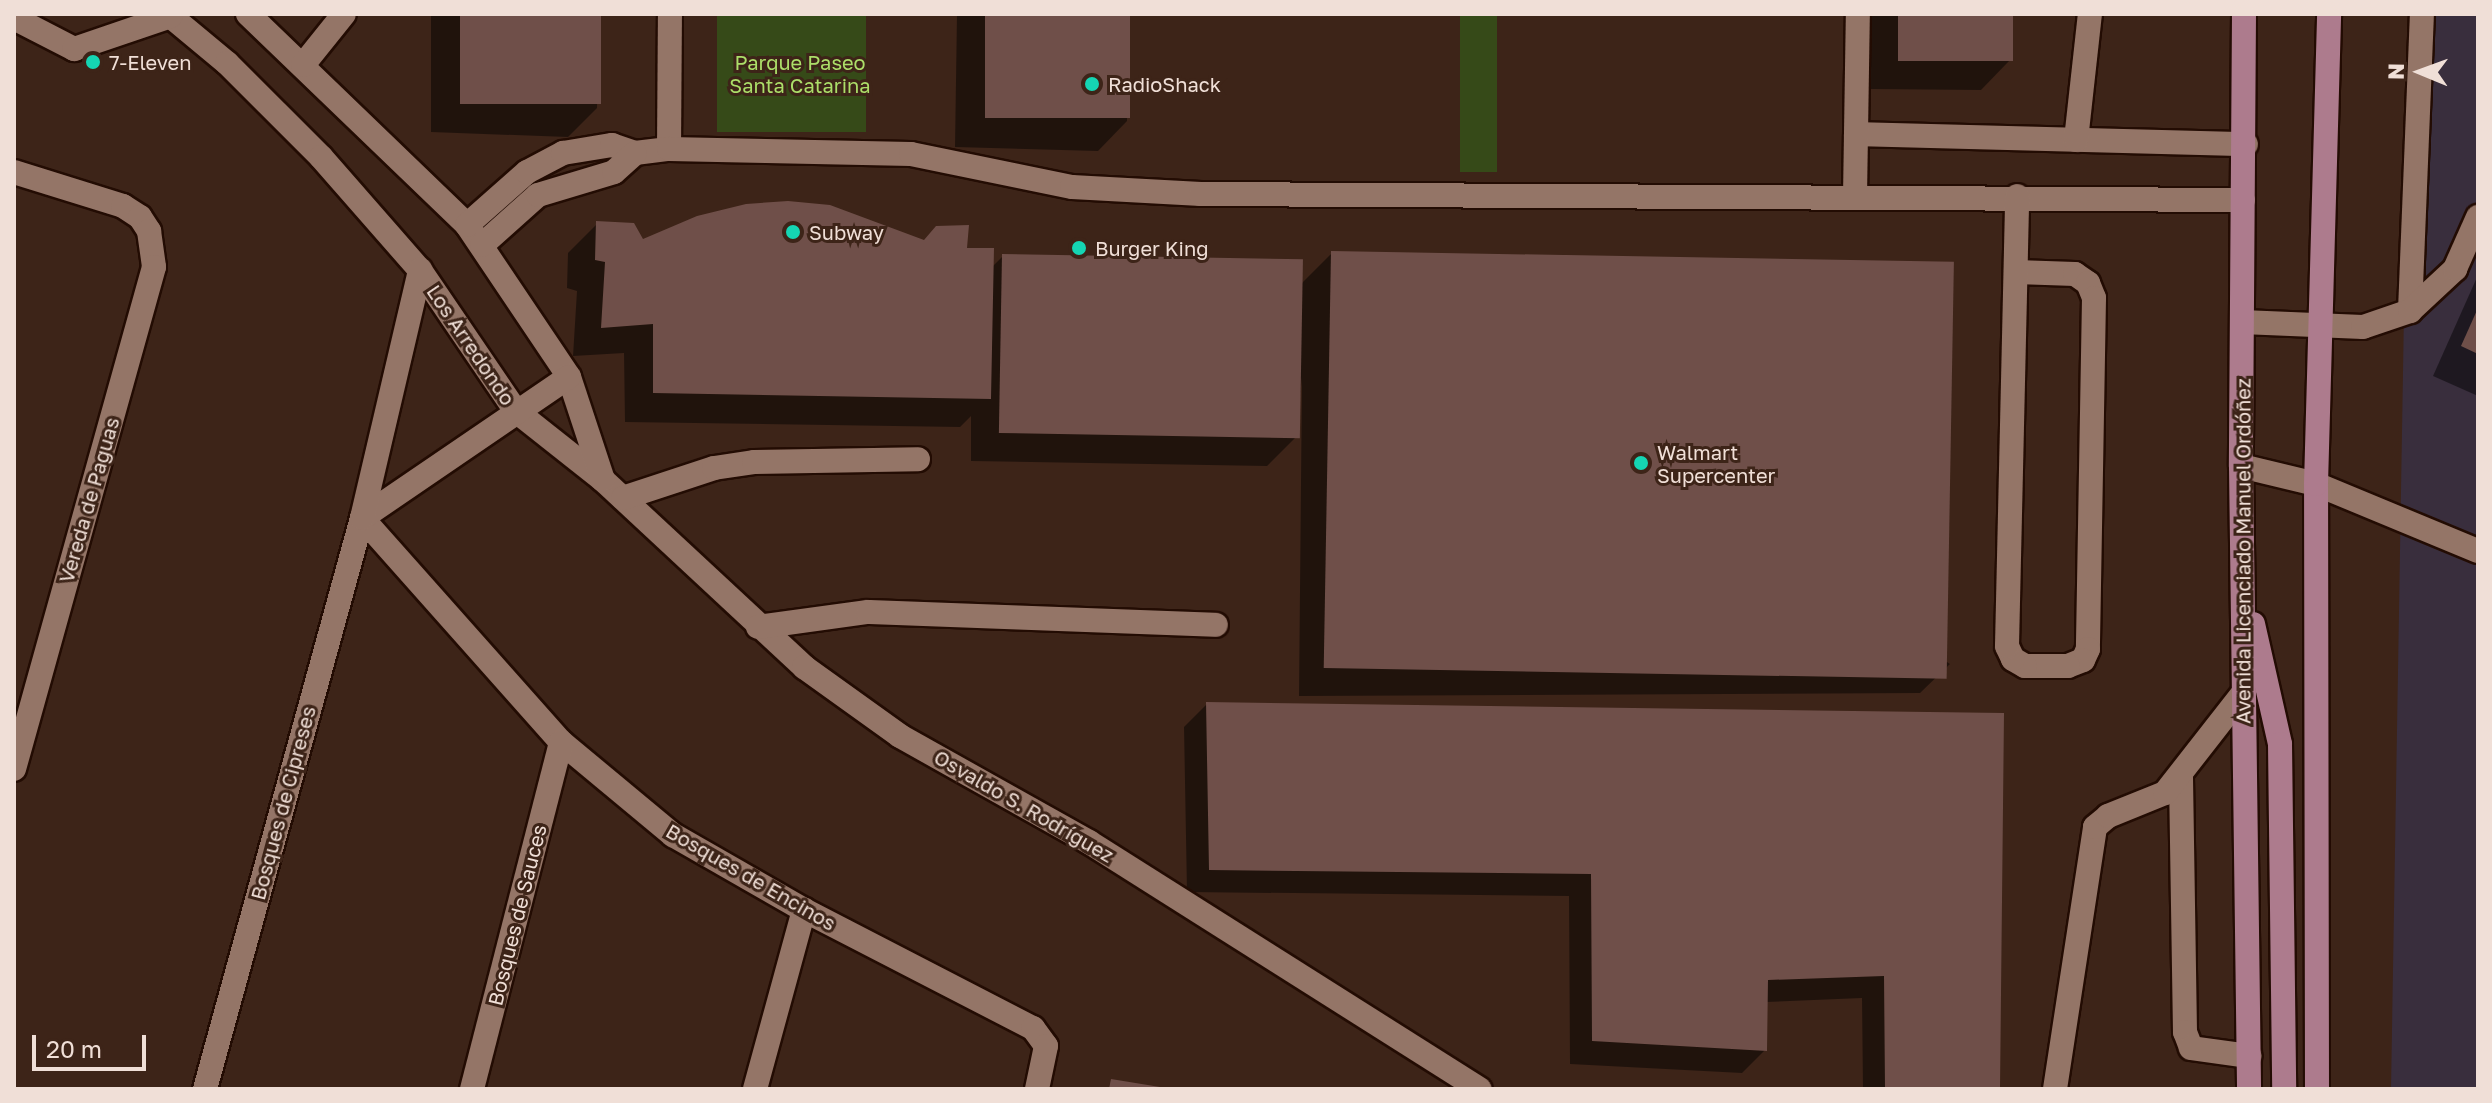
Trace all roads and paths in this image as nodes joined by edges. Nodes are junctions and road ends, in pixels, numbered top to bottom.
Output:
1 (248, 14) edge
2 (344, 14) edge
3 (670, 14) edge
4 (1858, 14) edge
5 (2090, 14) edge
6 (2244, 14) edge
7 (2329, 14) edge
8 (2422, 14) edge
9 (170, 15) edge
10 (14, 18) edge
11 (303, 65) junction
12 (1856, 134) junction
13 (2076, 140) junction
14 (2246, 144) junction
15 (669, 149) junction
16 (635, 153) junction
17 (14, 172) edge
18 (1855, 196) junction
19 (2017, 196) junction
20 (2243, 200) junction
21 (2478, 217) edge
22 (467, 225) junction
23 (482, 245) junction
24 (420, 270) junction
25 (2016, 272) junction
26 (2410, 311) junction
27 (2242, 322) junction
28 (2321, 326) junction
29 (569, 377) junction
30 (516, 411) junction
31 (918, 459) dead end
32 (2241, 466) junction
33 (603, 480) junction
34 (2316, 484) junction
35 (623, 498) junction
36 (362, 518) junction
37 (2478, 551) edge
38 (2243, 574) junction
39 (1216, 625) dead end
40 (758, 627) junction
41 (2244, 692) junction
42 (561, 742) junction
43 (14, 769) edge
44 (2181, 778) junction
45 (804, 910) junction
46 (2249, 1056) junction
47 (205, 1089) edge
48 (472, 1089) edge
49 (755, 1089) edge
50 (1037, 1089) edge
51 (1479, 1089) edge
52 (2055, 1089) edge
53 (2249, 1089) edge
54 (2284, 1089) edge
55 (2317, 1089) edge

1 - 11 street
2 - 11 street
3 - 15 street
4 - 12 street
5 - 13 street
6 - 14 main road, Avenida Licenciado Manuel Ordóñez
7 - 28 main road
8 - 26 street
9 - 10 street
9 - 24 street, Los Arredondo
11 - 22 street
12 - 13 street
12 - 18 street
13 - 14 street
14 - 20 main road, Avenida Licenciado Manuel Ordóñez
15 - 16 street
15 - 18 street
16 - 22 street
16 - 23 street
17 - 43 street, Vereda de Paguas
18 - 19 street
19 - 20 street
19 - 25 street
20 - 27 main road, Avenida Licenciado Manuel Ordóñez
21 - 26 street
22 - 23 street
23 - 29 street
24 - 30 street, Los Arredondo
24 - 36 street, Bosques de Cipreses
25 - 25 street
26 - 28 street
27 - 28 street
27 - 32 main road, Avenida Licenciado Manuel Ordóñez
28 - 34 main road
29 - 30 street
29 - 33 street
30 - 33 street, Los Arredondo
30 - 36 street
31 - 35 street
32 - 34 street
32 - 38 main road, Avenida Licenciado Manuel Ordóñez
33 - 35 street, Osvaldo S. Rodríguez
34 - 37 street
34 - 55 main road
35 - 40 street, Osvaldo S. Rodríguez
36 - 42 street, Bosques de Encinos
36 - 47 street, Bosques de Cipreses
38 - 41 main road, Avenida Licenciado Manuel Ordóñez
38 - 54 main road
39 - 40 street
40 - 51 street, Osvaldo S. Rodríguez
41 - 44 street
41 - 46 main road, Avenida Licenciado Manuel Ordóñez
42 - 45 street, Bosques de Encinos
42 - 48 street, Bosques de Sauces
44 - 46 street
44 - 52 street
45 - 49 street
45 - 50 street, Bosques de Encinos
46 - 53 main road, Avenida Licenciado Manuel Ordóñez

